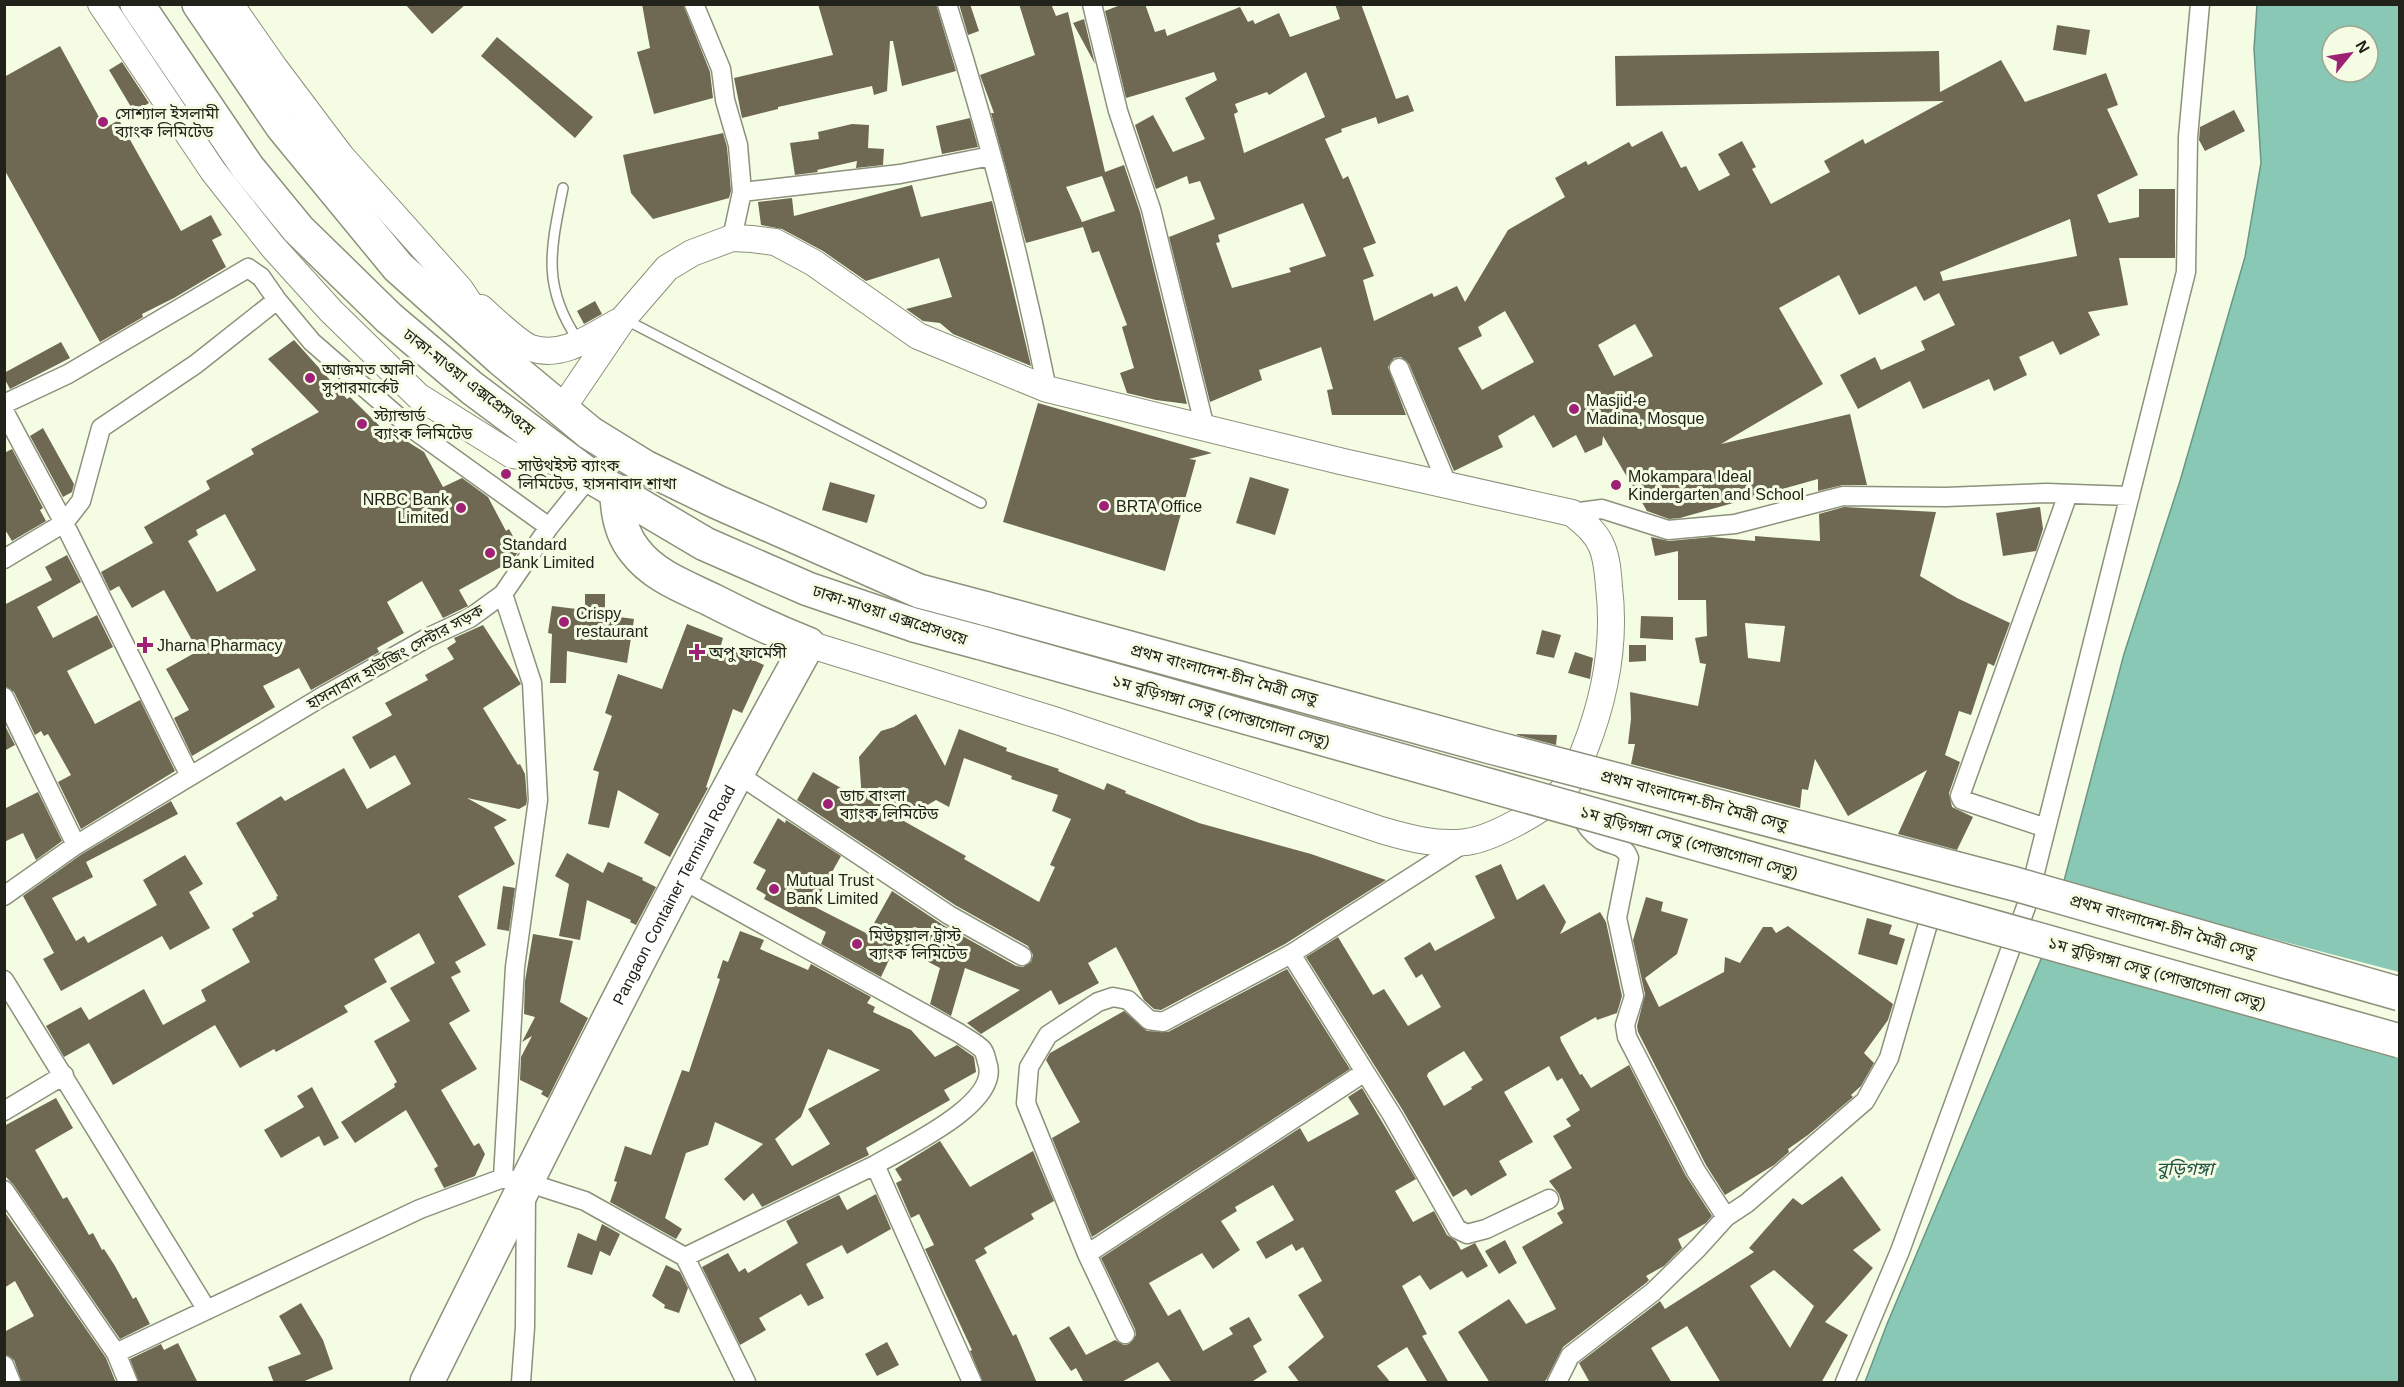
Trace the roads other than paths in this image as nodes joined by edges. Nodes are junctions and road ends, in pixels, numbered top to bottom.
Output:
1 (101, 4) edge
2 (137, 4) edge
3 (199, 4) edge
4 (230, 4) edge
5 (694, 4) edge
6 (947, 4) edge
7 (1092, 4) edge
8 (2200, 4) edge
9 (991, 156) junction
10 (563, 188) dead end
11 (742, 192) junction
12 (732, 238) junction
13 (460, 289) junction
14 (277, 300) junction
15 (624, 319) junction
16 (587, 352) junction
17 (501, 359) junction
18 (1399, 368) dead end
19 (1047, 389) junction
20 (4, 404) edge
21 (562, 409) junction
22 (4, 411) edge
23 (1205, 428) junction
24 (594, 477) junction
25 (1447, 484) junction
26 (2068, 494) junction
27 (2130, 496) junction
28 (981, 503) dead end
29 (1572, 513) junction
30 (64, 522) junction
31 (549, 527) junction
32 (4, 559) edge
33 (503, 594) junction
34 (987, 609) joint
35 (978, 642) joint
36 (808, 644) junction
37 (4, 697) edge
38 (736, 772) junction
39 (190, 776) junction
40 (1568, 783) junction
41 (2046, 828) junction
42 (1466, 842) junction
43 (76, 845) junction
44 (681, 879) junction
45 (4, 896) edge
46 (2027, 904) junction
47 (1932, 910) junction
48 (1291, 954) junction
49 (1022, 956) dead end
50 (4, 980) edge
51 (2400, 994) edge
52 (2400, 1041) edge
53 (1365, 1072) junction
54 (64, 1075) junction
55 (4, 1111) edge
56 (875, 1164) junction
57 (515, 1180) junction
58 (4, 1190) edge
59 (1548, 1198) dead end
60 (1726, 1217) junction
61 (1087, 1254) junction
62 (685, 1257) junction
63 (207, 1310) junction
64 (1125, 1334) dead end
65 (116, 1353) junction
66 (4, 1365) edge
67 (11, 1383) edge
68 (128, 1383) edge
69 (427, 1383) edge
70 (521, 1383) edge
71 (746, 1383) edge
72 (972, 1383) edge
73 (1557, 1383) edge
74 (1845, 1383) edge

1 - 24 main road
2 - 24 highway, ঢাকা-মাওয়া এক্সপ্রেসওয়ে
3 - 17 highway, ঢাকা-মাওয়া এক্সপ্রেসওয়ে
4 - 13 main road
5 - 11 street
6 - 9 street
7 - 23 street
8 - 27 street
9 - 11 street
9 - 19 street
10 - 16 lane
11 - 12 street
12 - 15 main road
12 - 19 main road
13 - 16 main road
13 - 17 main road
14 - 20 street
14 - 30 street
14 - 31 street
15 - 16 main road
15 - 28 lane
16 - 21 main road
17 - 21 highway, ঢাকা-মাওয়া এক্সপ্রেসওয়ে
18 - 25 street
19 - 23 main road
21 - 34 highway, ঢাকা-মাওয়া এক্সপ্রেসওয়ে
22 - 30 street
23 - 25 main road
24 - 31 street, হাসনাবাদ হাউজিং সেন্টার সড়ক
24 - 35 highway, ঢাকা-মাওয়া এক্সপ্রেসওয়ে
24 - 36 highway
25 - 29 main road
26 - 27 street
26 - 29 street
26 - 41 street
27 - 41 street
29 - 40 main road
30 - 32 street
30 - 39 street
31 - 33 street, হাসনাবাদ হাউজিং সেন্টার সড়ক
33 - 39 street, হাসনাবাদ হাউজিং সেন্টার সড়ক
33 - 57 street
34 - 51 highway, প্রথম বাংলাদেশ-চীন মৈত্রী সেতু, bridge
35 - 47 highway, ১ম বুড়িগঙ্গা সেতু (পোস্তাগোলা সেতু), bridge
36 - 38 highway, Pangaon Container Terminal Road
36 - 42 main road
37 - 43 street
38 - 44 highway, Pangaon Container Terminal Road
38 - 49 street
39 - 43 street, হাসনাবাদ হাউজিং সেন্টার সড়ক
40 - 42 main road
40 - 46 street
40 - 60 street
41 - 46 street
42 - 48 street
43 - 45 street, হাসনাবাদ হাউজিং সেন্টার সড়ক
44 - 56 street
44 - 57 highway, Pangaon Container Terminal Road
46 - 74 street
47 - 52 highway, ১ম বুড়িগঙ্গা সেতু (পোস্তাগোলা সেতু), bridge
47 - 60 street
48 - 53 street
48 - 61 street
50 - 54 street
53 - 59 street
53 - 61 street
54 - 55 street
54 - 63 street
56 - 62 street
56 - 72 street
57 - 62 street
57 - 63 street
57 - 69 highway, Pangaon Container Terminal Road
57 - 70 street
58 - 65 street
60 - 73 street
61 - 64 street
62 - 71 street
63 - 65 street
65 - 68 street
66 - 67 street

